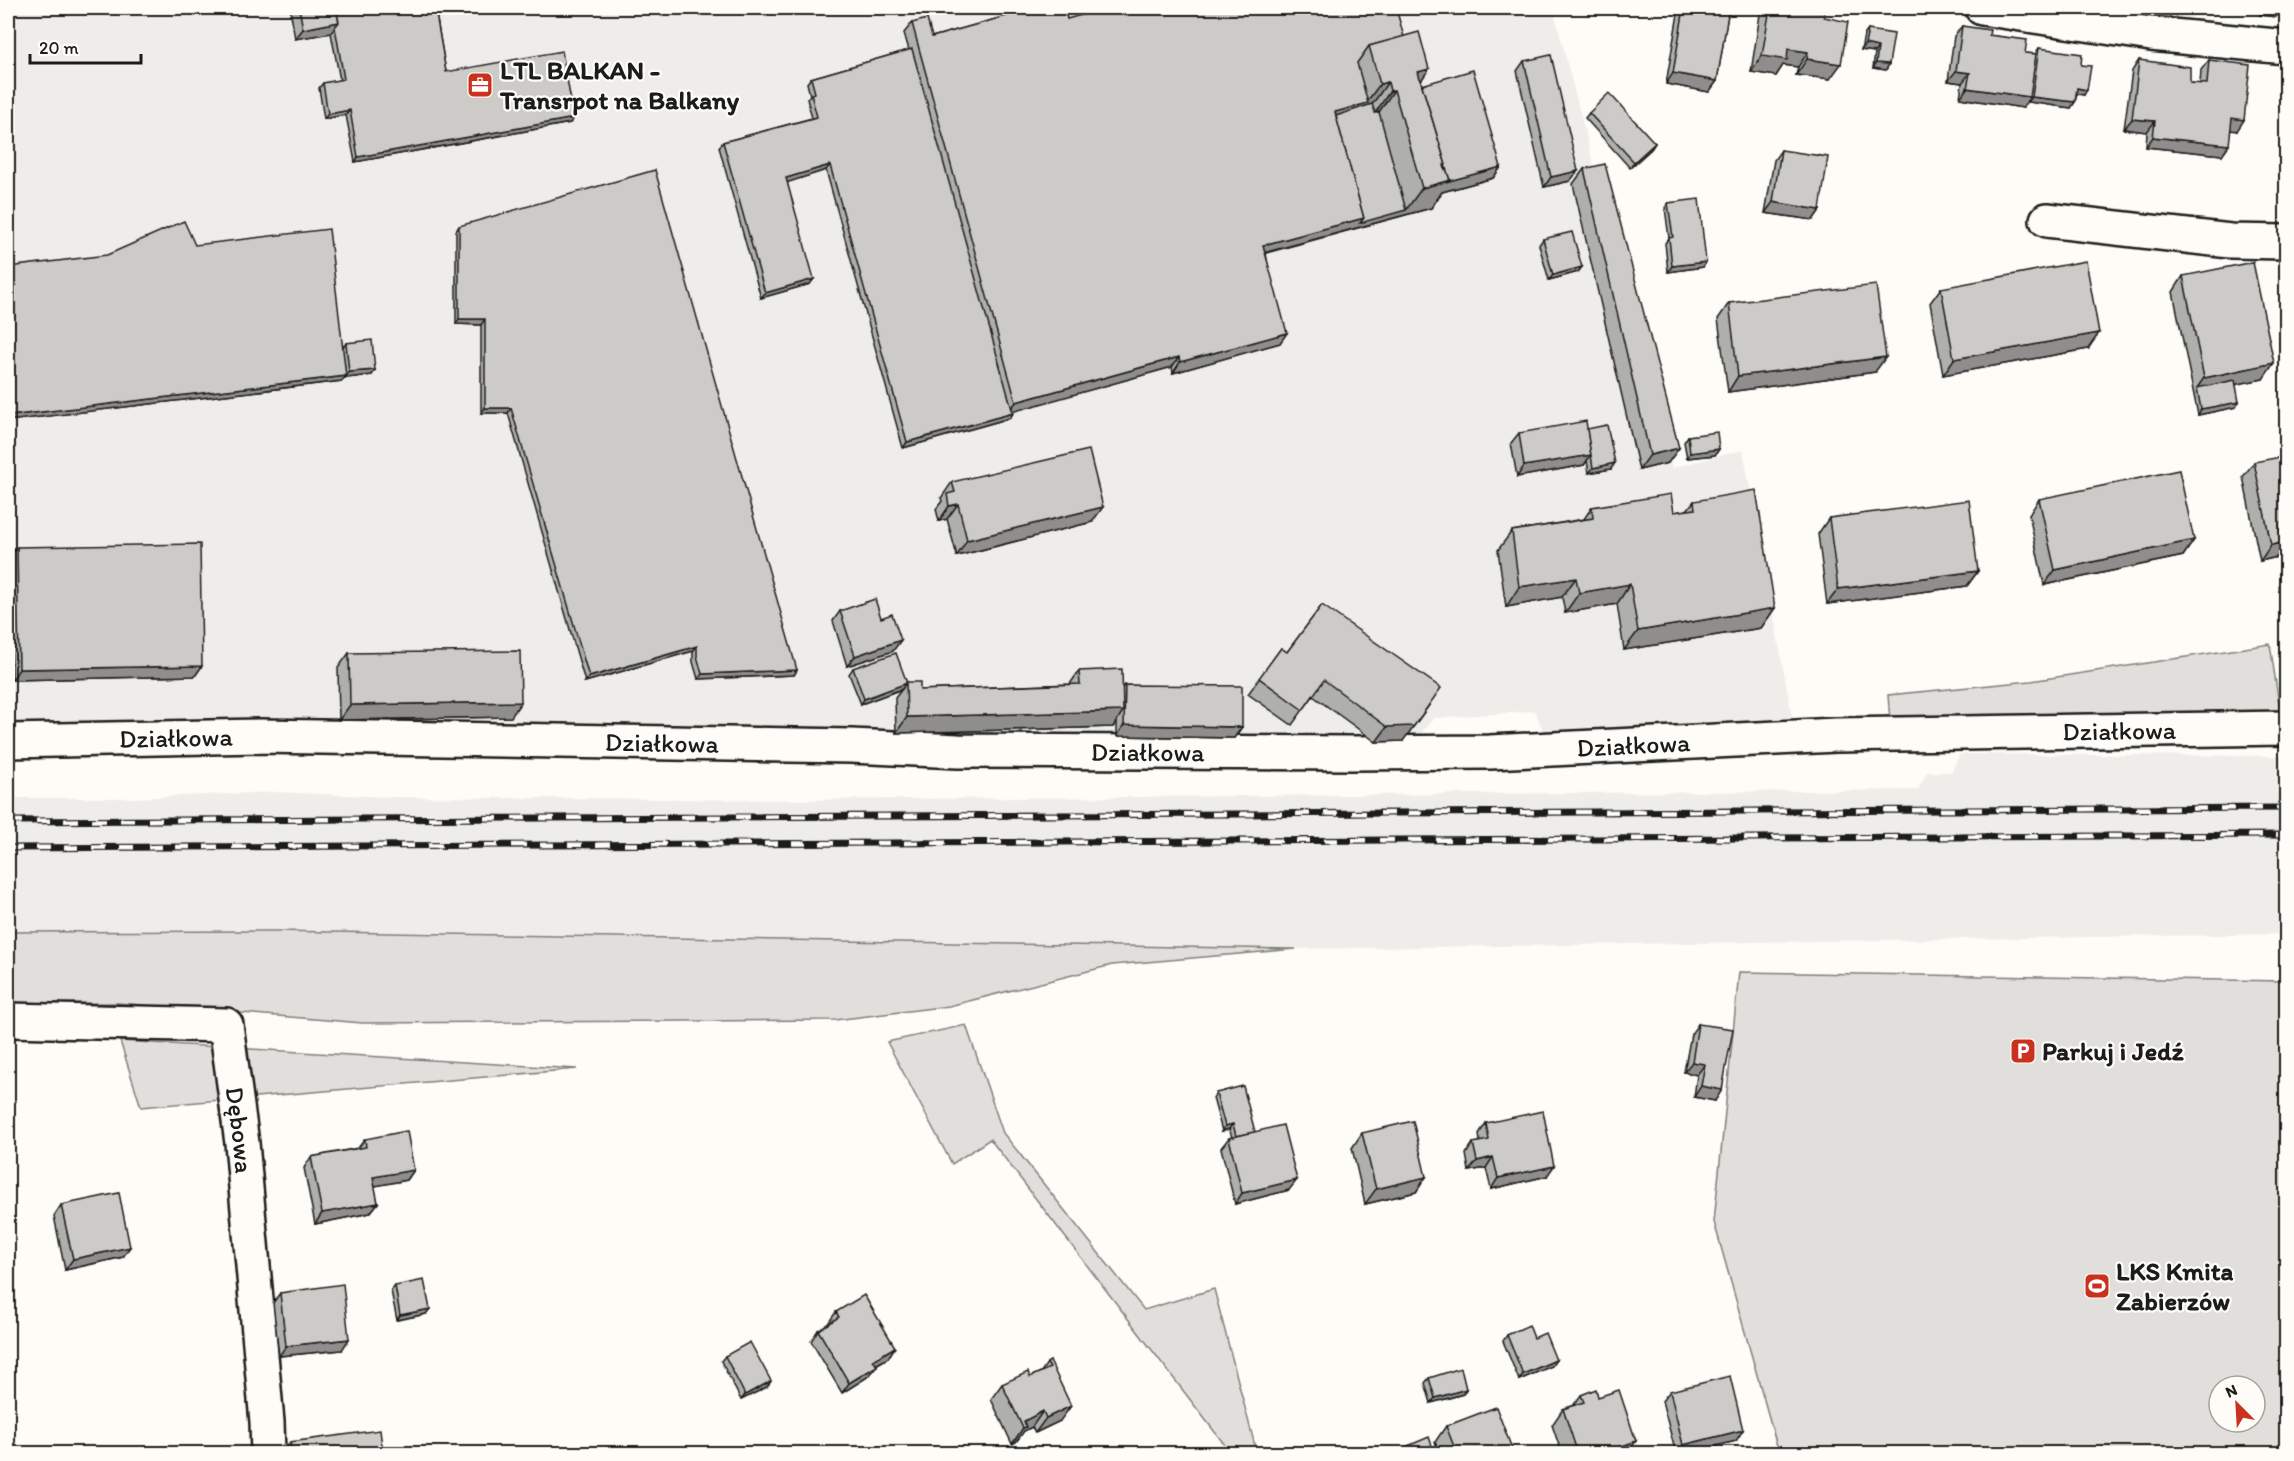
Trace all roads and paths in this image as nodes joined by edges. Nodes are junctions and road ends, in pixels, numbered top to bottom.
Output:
1 (1982, 8) edge
2 (2286, 47) edge
3 (2047, 220) dead end
4 (2286, 242) edge
5 (2286, 728) edge
6 (8, 741) edge
7 (8, 1020) edge
8 (268, 1454) edge

1 - 2 street
3 - 4 street
5 - 6 street, Działkowa
7 - 8 street, Dębowa

